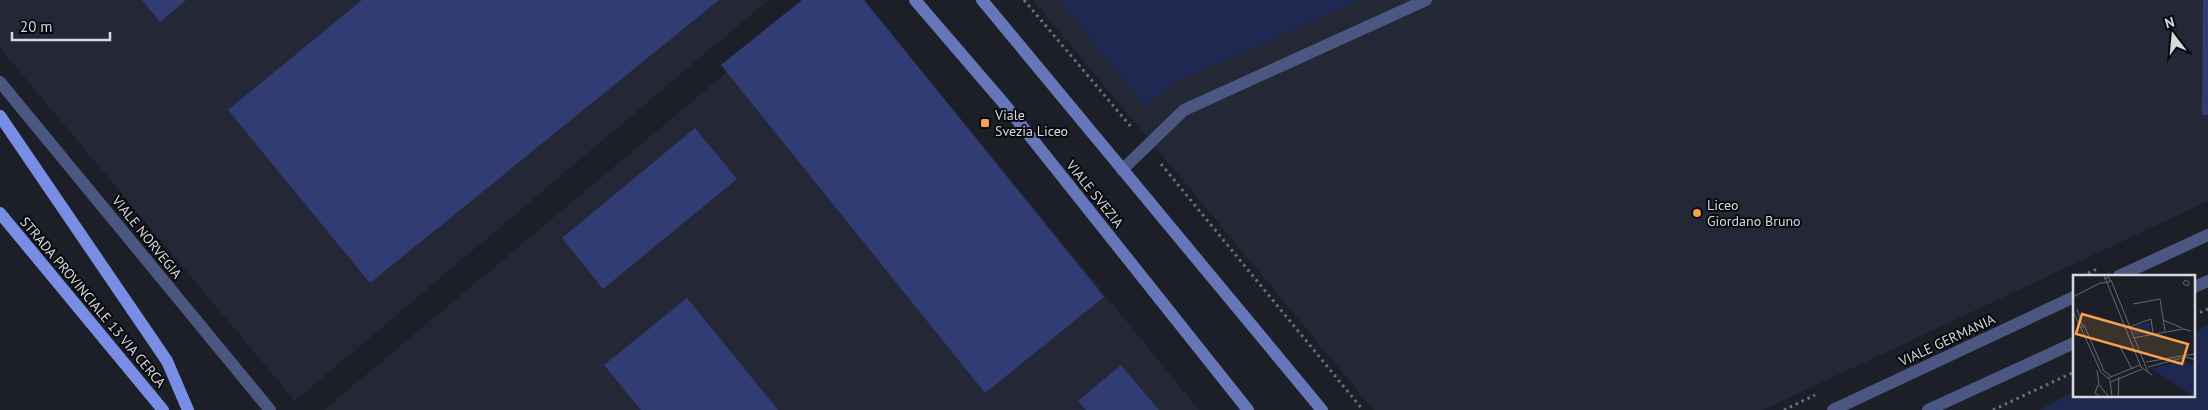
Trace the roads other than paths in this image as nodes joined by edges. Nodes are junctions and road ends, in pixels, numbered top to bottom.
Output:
1 (914, 0) edge
2 (982, 0) edge
3 (1426, 0) edge
4 (0, 82) edge
5 (0, 116) edge
6 (1122, 170) junction
7 (0, 213) edge
8 (2208, 235) edge
9 (2121, 275) edge
10 (2208, 281) edge
11 (2196, 286) edge
12 (2073, 297) edge
13 (2073, 343) edge
14 (163, 410) edge
15 (188, 410) edge
16 (270, 410) edge
17 (1248, 410) edge
18 (1322, 410) edge
19 (1833, 410) edge
20 (1928, 410) edge

1 - 17 street, VIALE SVEZIA
2 - 6 street
3 - 6 street
4 - 16 street, VIALE NORVEGIA
5 - 15 main road
6 - 18 street
7 - 14 main road, STRADA PROVINCIALE 13 VIA CERCA
8 - 9 street
10 - 11 street
12 - 19 street, VIALE GERMANIA
13 - 20 street

